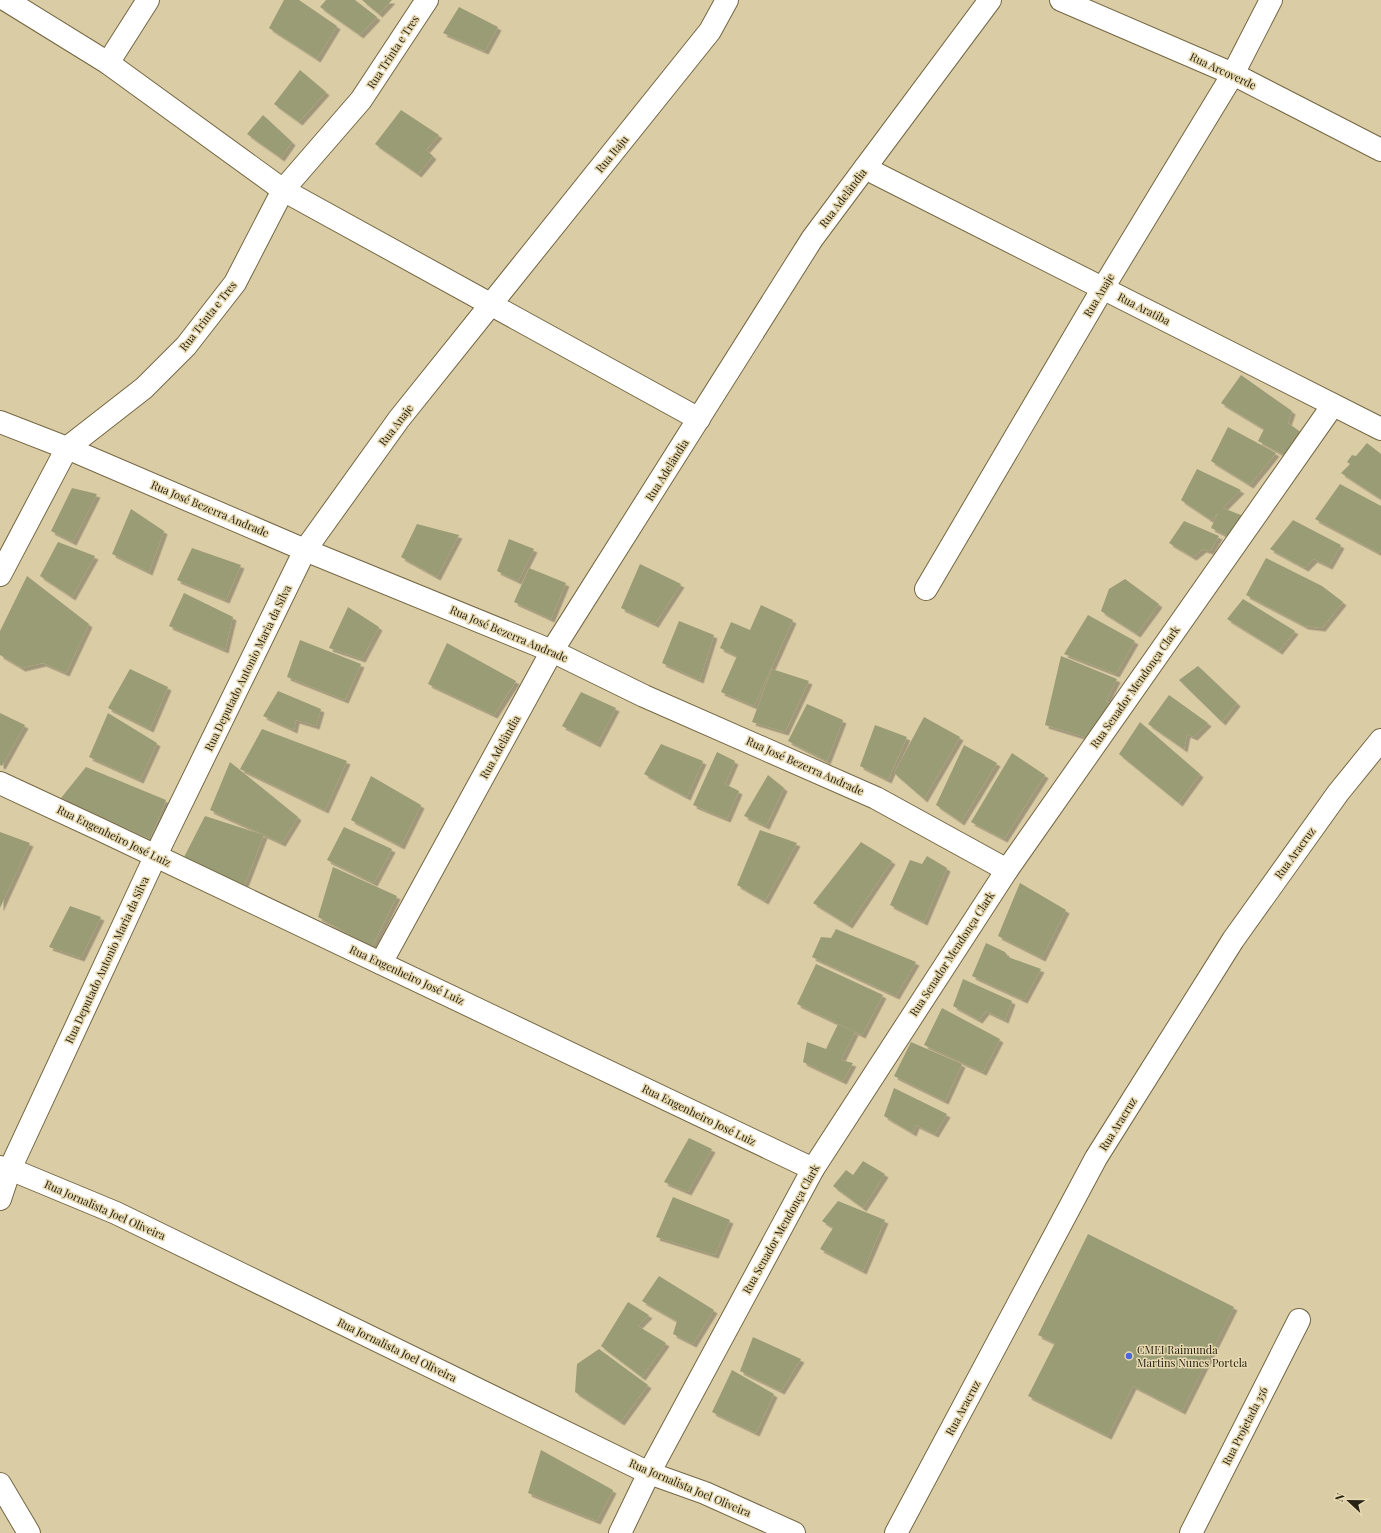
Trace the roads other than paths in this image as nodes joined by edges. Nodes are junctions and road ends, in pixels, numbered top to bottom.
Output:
1 (6, 0) edge
2 (148, 0) edge
3 (426, 0) edge
4 (727, 0) edge
5 (990, 0) edge
6 (1061, 0) edge
7 (1271, 0) edge
8 (108, 63) junction
9 (1233, 74) junction
10 (1381, 150) edge
11 (865, 168) junction
12 (283, 190) junction
13 (1103, 288) junction
14 (491, 304) junction
15 (1333, 405) junction
16 (699, 419) junction
17 (0, 422) edge
18 (1381, 429) edge
19 (67, 448) junction
20 (306, 550) junction
21 (0, 575) edge
22 (926, 589) dead end
23 (552, 651) junction
24 (1381, 740) edge
25 (0, 783) edge
26 (155, 857) junction
27 (1007, 870) junction
28 (381, 963) junction
29 (5, 1168) edge
30 (813, 1169) junction
31 (0, 1199) edge
32 (1299, 1320) dead end
33 (649, 1473) junction
34 (0, 1484) edge
35 (29, 1533) edge
36 (620, 1533) edge
37 (794, 1533) edge
38 (896, 1533) edge
39 (1192, 1533) edge

1 - 8 street
2 - 8 street
3 - 12 street, Rua Trinta e Tres
4 - 14 street, Rua Itaju
5 - 11 street, Rua Adelândia
6 - 9 street, Rua Arcoverde
7 - 9 street, Rua Anaje
8 - 12 street
9 - 10 street, Rua Arcoverde
9 - 13 street, Rua Anaje
11 - 13 street, Rua Aratiba
11 - 16 street, Rua Adelândia
12 - 14 street
12 - 19 street, Rua Trinta e Tres
13 - 15 street, Rua Aratiba
13 - 22 street, Rua Anaje
14 - 16 street
14 - 20 street, Rua Anaje
15 - 18 street, Rua Aratiba
15 - 27 street, Rua Senador Mendonça Clark
16 - 23 street, Rua Adelândia
17 - 19 street, Rua José Bezerra Andrade
19 - 20 street, Rua José Bezerra Andrade
19 - 21 street, Rua Trinta e Tres
20 - 23 street, Rua José Bezerra Andrade
20 - 26 street, Rua Deputado Antonio Maria da Silva
23 - 27 street, Rua José Bezerra Andrade
23 - 28 street, Rua Adelândia
24 - 38 street, Rua Aracruz
25 - 26 street, Rua Engenheiro José Luiz
26 - 28 street, Rua Engenheiro José Luiz
26 - 29 street, Rua Deputado Antonio Maria da Silva
27 - 30 street, Rua Senador Mendonça Clark
28 - 30 street, Rua Engenheiro José Luiz
29 - 31 street, Rua Deputado Antonio Maria da Silva
29 - 33 street, Rua Jornalista Joel Oliveira
30 - 33 street, Rua Senador Mendonça Clark
32 - 39 street, Rua Projetada 356
33 - 36 street, Rua Senador Mendonça Clark
33 - 37 street, Rua Jornalista Joel Oliveira
34 - 35 street

